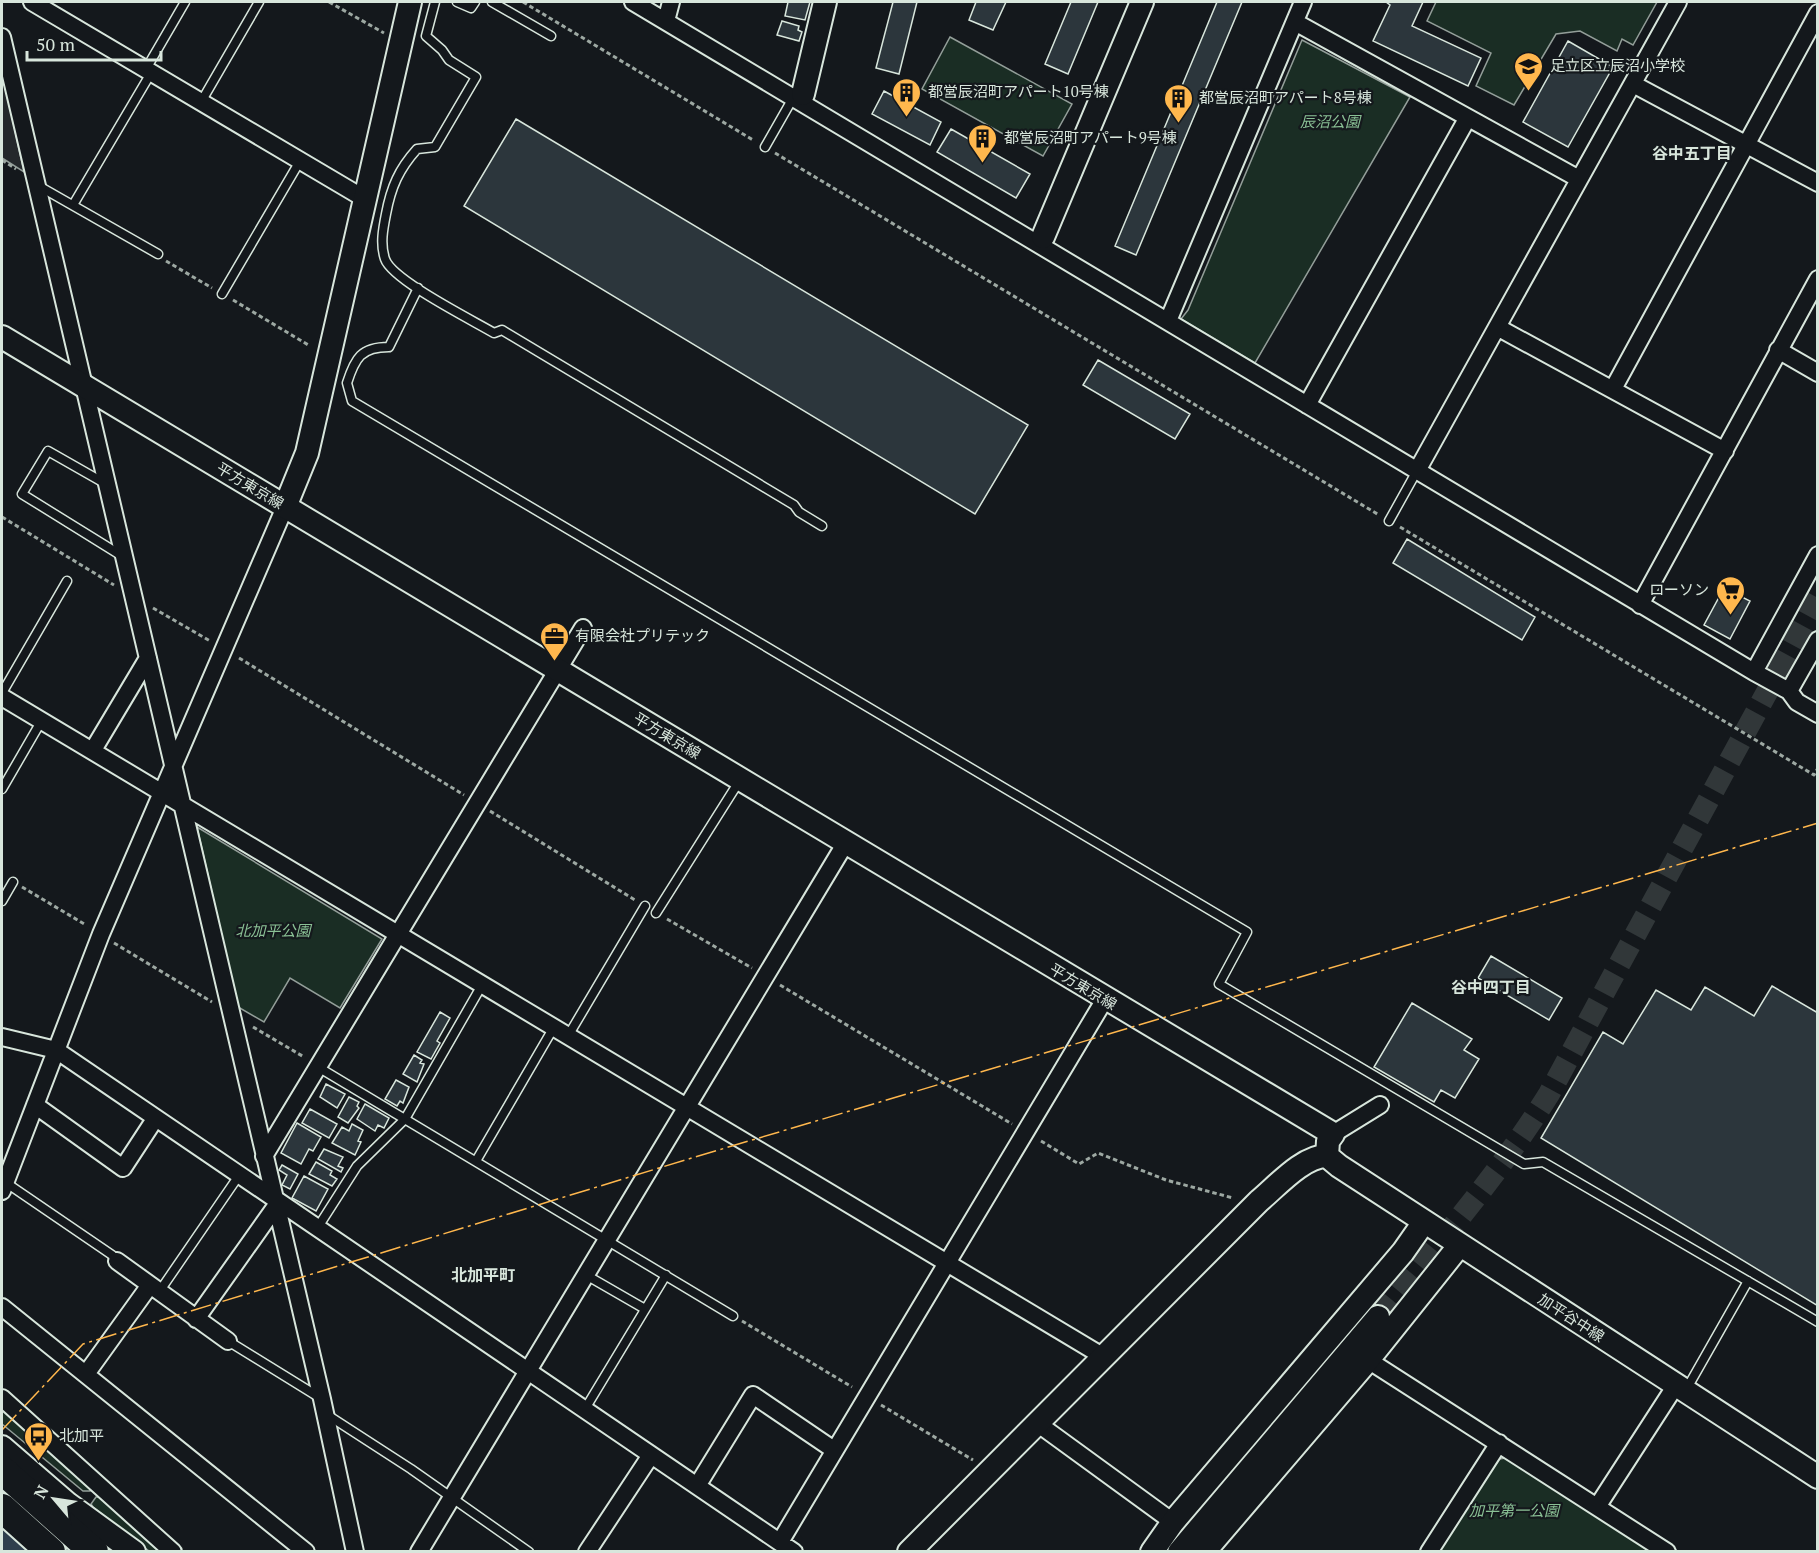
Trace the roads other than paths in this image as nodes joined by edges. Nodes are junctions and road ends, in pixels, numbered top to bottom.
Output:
1 (32, 2) edge
2 (185, 2) edge
3 (259, 2) edge
4 (409, 2) edge
5 (435, 2) edge
6 (458, 2) edge
7 (475, 2) edge
8 (492, 2) edge
9 (633, 2) edge
10 (671, 2) edge
11 (825, 2) edge
12 (1142, 2) edge
13 (1303, 2) edge
14 (1678, 2) edge
15 (1818, 13) edge
16 (666, 21) junction
17 (1295, 22) junction
18 (551, 36) dead end
19 (2, 37) edge
20 (148, 71) junction
21 (1633, 84) junction
22 (799, 98) junction
23 (201, 102) junction
24 (1467, 119) junction
25 (1746, 145) junction
26 (765, 147) road end
27 (300, 161) junction
28 (1579, 179) junction
29 (1818, 183) edge
30 (37, 185) junction
31 (365, 199) junction
32 (73, 205) junction
33 (1041, 241) junction
34 (158, 254) road end
35 (1818, 279) edge
36 (418, 288) junction
37 (222, 294) road end
38 (1168, 321) junction
39 (1497, 327) junction
40 (2, 337) edge
41 (1778, 350) junction
42 (1818, 373) edge
43 (84, 386) junction
44 (1613, 389) junction
45 (1307, 405) junction
46 (1725, 451) junction
47 (1418, 469) junction
48 (106, 485) junction
49 (285, 507) junction
50 (1389, 521) road end
51 (822, 526) dead end
52 (1818, 555) edge
53 (124, 557) junction
54 (67, 581) dead end
55 (1640, 605) junction
56 (583, 628) dead end
57 (1818, 640) edge
58 (148, 658) junction
59 (558, 671) junction
60 (1754, 672) junction
61 (1789, 691) junction
62 (2, 695) edge
63 (1818, 714) edge
64 (42, 720) junction
65 (93, 750) junction
66 (172, 765) junction
67 (740, 780) junction
68 (2, 789) edge
69 (163, 792) junction
70 (180, 804) junction
71 (845, 844) junction
72 (13, 882) road end
73 (2, 901) edge
74 (645, 906) road end
75 (656, 913) road end
76 (397, 934) junction
77 (482, 985) junction
78 (1105, 999) junction
79 (561, 1032) junction
80 (2, 1037) edge
81 (56, 1050) junction
82 (318, 1067) junction
83 (1380, 1105) dead end
84 (34, 1106) junction
85 (686, 1106) junction
86 (155, 1119) junction
87 (405, 1119) junction
88 (1330, 1145) junction
89 (264, 1156) junction
90 (476, 1161) junction
91 (240, 1174) junction
92 (3, 1186) edge
93 (275, 1202) junction
94 (1424, 1222) junction
95 (318, 1227) junction
96 (606, 1239) junction
97 (1459, 1246) junction
98 (117, 1262) joint
99 (946, 1262) junction
100 (586, 1275) junction
101 (666, 1275) junction
102 (1748, 1281) junction
103 (154, 1289) junction
104 (2, 1307) edge
105 (645, 1309) junction
106 (733, 1316) dead end
107 (1378, 1317) tunnel mouth
108 (196, 1319) junction
109 (1818, 1322) edge
110 (228, 1341) joint
111 (1104, 1357) junction
112 (1368, 1360) junction
113 (527, 1371) junction
114 (86, 1374) junction
115 (1680, 1388) junction
116 (2, 1398) edge
117 (324, 1407) junction
118 (585, 1409) junction
119 (1037, 1423) junction
120 (1499, 1443) junction
121 (2, 1447) edge
122 (834, 1450) junction
123 (651, 1455) junction
124 (2, 1470) edge
125 (1818, 1477) edge
126 (697, 1486) junction
127 (452, 1497) junction
128 (1597, 1507) junction
129 (2, 1508) edge
130 (1173, 1522) junction
131 (780, 1542) junction
132 (1210, 1550) edge
133 (51, 1551) edge
134 (94, 1551) edge
135 (134, 1551) edge
136 (173, 1551) edge
137 (306, 1551) edge
138 (355, 1551) edge
139 (419, 1551) edge
140 (529, 1551) edge
141 (587, 1551) edge
142 (794, 1551) edge
143 (909, 1551) edge
144 (1152, 1551) edge
145 (1179, 1551) edge
146 (1429, 1551) edge
147 (1667, 1551) edge

1 - 20 street
2 - 20 lane
3 - 23 lane
4 - 31 street
5 - 36 lane
6 - 7 lane
8 - 18 lane
9 - 16 street
10 - 16 street
11 - 22 street
12 - 33 street
13 - 17 street
14 - 21 street
15 - 25 street
16 - 22 street
17 - 24 street
17 - 38 street
19 - 30 street
20 - 23 street
20 - 32 lane
21 - 25 street
21 - 28 street
22 - 26 lane
22 - 33 street
23 - 27 street
24 - 28 street
24 - 45 street
25 - 29 street
25 - 44 street
27 - 31 street
27 - 37 lane
28 - 39 street
30 - 32 lane
30 - 43 street
31 - 49 street
32 - 34 lane
33 - 38 street
35 - 41 street
36 - 51 lane
36 - 102 lane
38 - 45 street
39 - 44 street
39 - 47 street
40 - 43 street, 平方東京線
41 - 42 street
41 - 46 street
43 - 48 street
43 - 49 street, 平方東京線
44 - 46 street
45 - 47 street
46 - 55 street
47 - 50 lane
47 - 55 street
48 - 53 street
48 - 53 lane
49 - 59 street, 平方東京線
49 - 66 street
52 - 60 street
53 - 58 street
54 - 62 lane
55 - 60 street
56 - 59 street
57 - 61 street
58 - 65 street
58 - 66 street
59 - 67 street, 平方東京線
59 - 76 street
60 - 61 street
61 - 63 street
62 - 64 street
64 - 65 street
64 - 68 lane
65 - 69 street
66 - 69 street
66 - 70 street
67 - 71 street, 平方東京線
67 - 75 lane
69 - 70 street
69 - 81 street
70 - 76 street
70 - 89 street
71 - 78 street, 平方東京線
71 - 85 street
72 - 73 lane
74 - 79 lane
76 - 77 street
76 - 82 street
77 - 79 street
77 - 87 lane
78 - 88 street, 平方東京線
78 - 99 street
79 - 85 street
79 - 90 lane
80 - 81 street
81 - 84 street
81 - 86 street
82 - 87 lane
82 - 89 street
83 - 88 street
84 - 86 street
84 - 92 street
85 - 96 street
85 - 99 street
86 - 91 street
87 - 90 lane
87 - 95 lane
88 - 94 street, 加平谷中線
88 - 111 street
89 - 93 street
90 - 96 lane
91 - 93 street
91 - 103 lane
92 - 98 lane
93 - 95 street
93 - 108 street
93 - 117 street
94 - 97 street, 加平谷中線
94 - 130 street
95 - 113 street
96 - 100 street
96 - 101 lane
97 - 112 street
97 - 115 street, 加平谷中線
98 - 103 street
99 - 111 street
99 - 122 street
100 - 105 lane
100 - 113 street
101 - 105 lane
101 - 106 lane
102 - 109 lane
102 - 115 lane
103 - 108 street
103 - 114 street
104 - 114 street
105 - 118 lane
107 - 145 street
108 - 110 street
110 - 117 lane
111 - 119 street
112 - 120 street
112 - 132 street
113 - 118 street
113 - 127 street
114 - 137 street
115 - 125 street, 加平谷中線
115 - 128 street
116 - 136 street
117 - 127 lane
117 - 138 street
118 - 123 street
119 - 130 street
119 - 143 street
120 - 128 street
120 - 146 street
121 - 135 street
122 - 126 street
122 - 131 street
123 - 126 street
123 - 141 street
124 - 134 highway
126 - 131 street
127 - 139 street
127 - 140 lane
128 - 147 street
129 - 133 highway
130 - 144 street
131 - 142 street

